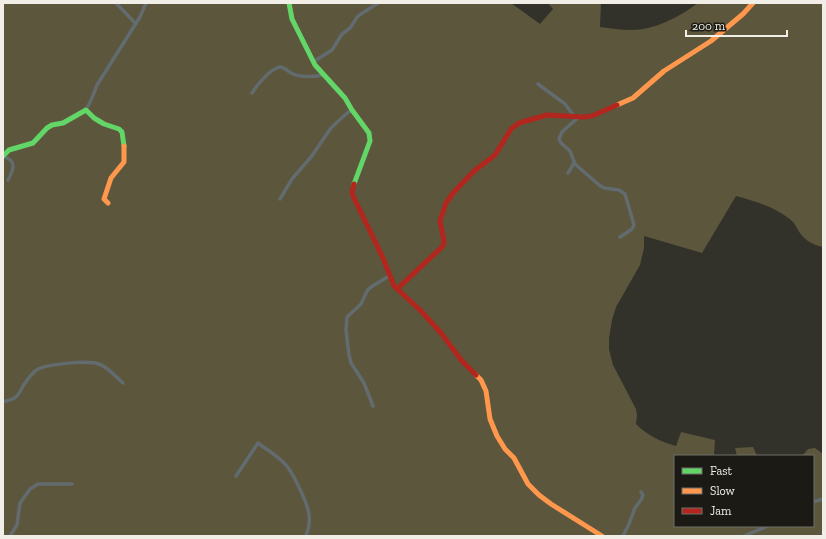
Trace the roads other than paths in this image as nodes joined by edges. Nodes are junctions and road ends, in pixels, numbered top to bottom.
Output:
1 (116, 3) edge
2 (146, 3) edge
3 (289, 3) edge
4 (378, 3) edge
5 (753, 3) edge
6 (136, 24) junction
7 (313, 62) junction
8 (323, 75) junction
9 (538, 84) dead end
10 (252, 93) dead end
11 (86, 110) junction
12 (352, 110) junction
13 (577, 116) junction
14 (3, 156) edge
15 (574, 163) junction
16 (568, 173) dead end
17 (8, 180) dead end
18 (280, 199) dead end
19 (108, 204) dead end
20 (620, 237) dead end
21 (389, 276) junction
22 (397, 288) junction
23 (123, 383) dead end
24 (3, 402) edge
25 (374, 406) dead end
26 (236, 476) dead end
27 (72, 484) dead end
28 (641, 492) dead end
29 (766, 527) edge
30 (10, 536) edge
31 (306, 536) edge
32 (602, 536) edge
33 (623, 536) edge
34 (744, 536) edge

1 - 6 street
2 - 6 street
3 - 7 street
4 - 7 street
5 - 13 street
6 - 11 street
7 - 8 street
8 - 10 street
8 - 12 street
9 - 13 street
11 - 14 street
11 - 19 street
12 - 18 street
12 - 21 street
13 - 15 street
13 - 22 street
14 - 17 street
15 - 16 street
15 - 20 street
21 - 22 street
21 - 25 street
22 - 32 street
23 - 24 street
26 - 31 street
27 - 30 street
28 - 33 street
29 - 34 street

